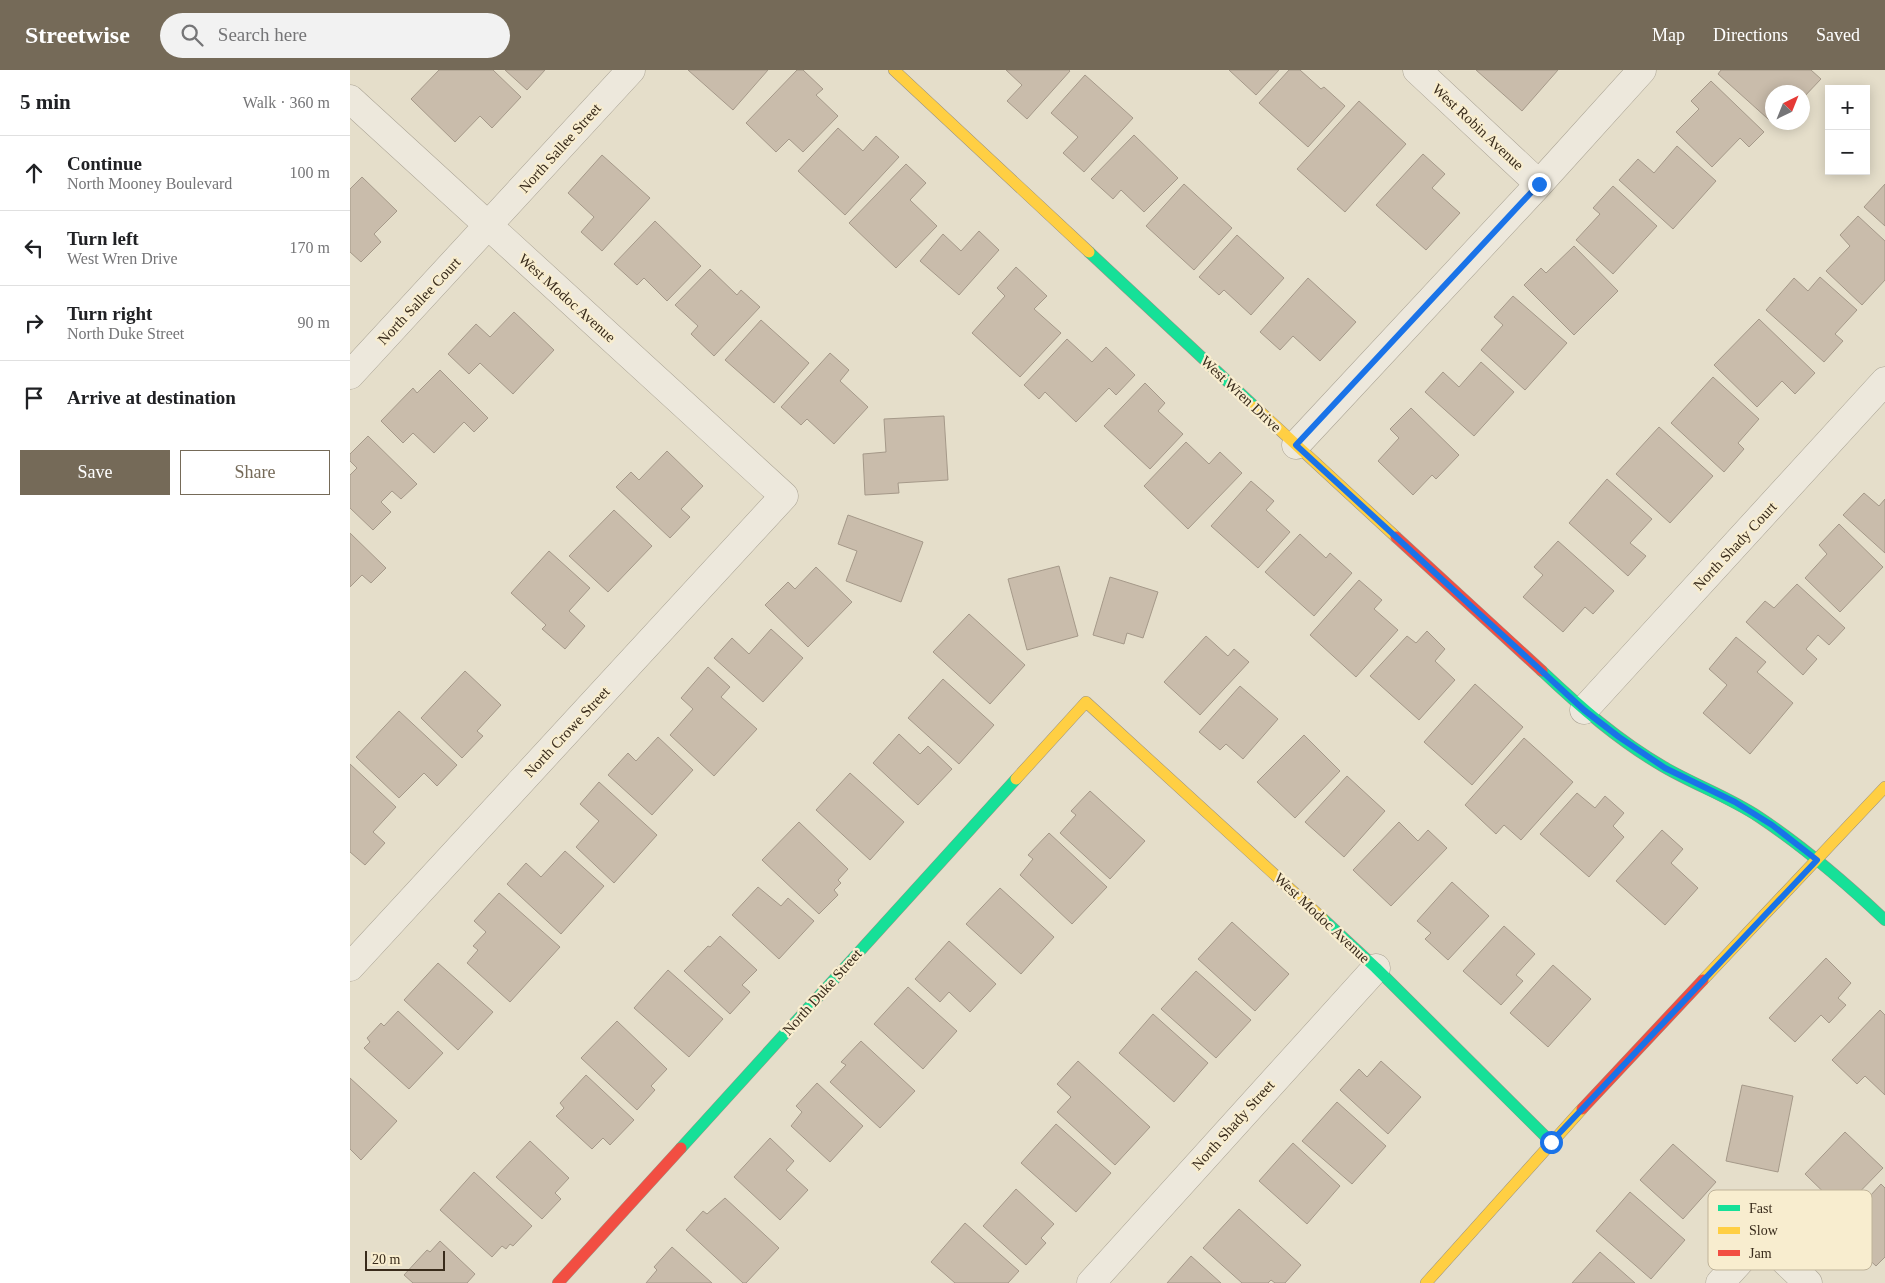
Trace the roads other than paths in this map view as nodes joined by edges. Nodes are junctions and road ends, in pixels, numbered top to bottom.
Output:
1 (631, 70) edge
2 (894, 70) edge
3 (1417, 70) edge
4 (1642, 70) edge
5 (350, 99) edge
6 (1539, 184) junction
7 (488, 227) junction
8 (350, 375) edge
9 (1885, 381) edge
10 (1296, 445) junction
11 (784, 496) joint
12 (1086, 702) joint
13 (1584, 710) junction
14 (1885, 787) edge
15 (1817, 860) junction
16 (1885, 920) edge
17 (350, 967) edge
18 (1376, 968) junction
19 (1551, 1142) junction
20 (1732, 1270) edge
21 (1794, 1270) edge
22 (558, 1283) edge
23 (1091, 1283) edge
24 (1426, 1283) edge
25 (1720, 1283) edge
26 (1808, 1283) edge

1 - 7 street, North Sallee Street
2 - 10 street, West Wren Drive
3 - 6 street, West Robin Avenue
4 - 6 street
5 - 7 street, West Modoc Avenue
6 - 10 street
7 - 8 street, North Sallee Court
7 - 11 street, West Modoc Avenue
9 - 13 street, North Shady Court
10 - 13 street, West Wren Drive
11 - 17 street, North Crowe Street
12 - 18 street, West Modoc Avenue
12 - 22 street, North Duke Street
13 - 15 street, West Wren Drive
14 - 15 street
15 - 16 street, West Wren Drive
15 - 19 street
18 - 19 street, West Modoc Avenue
18 - 23 street, North Shady Street
19 - 24 street
20 - 25 street
21 - 26 street

